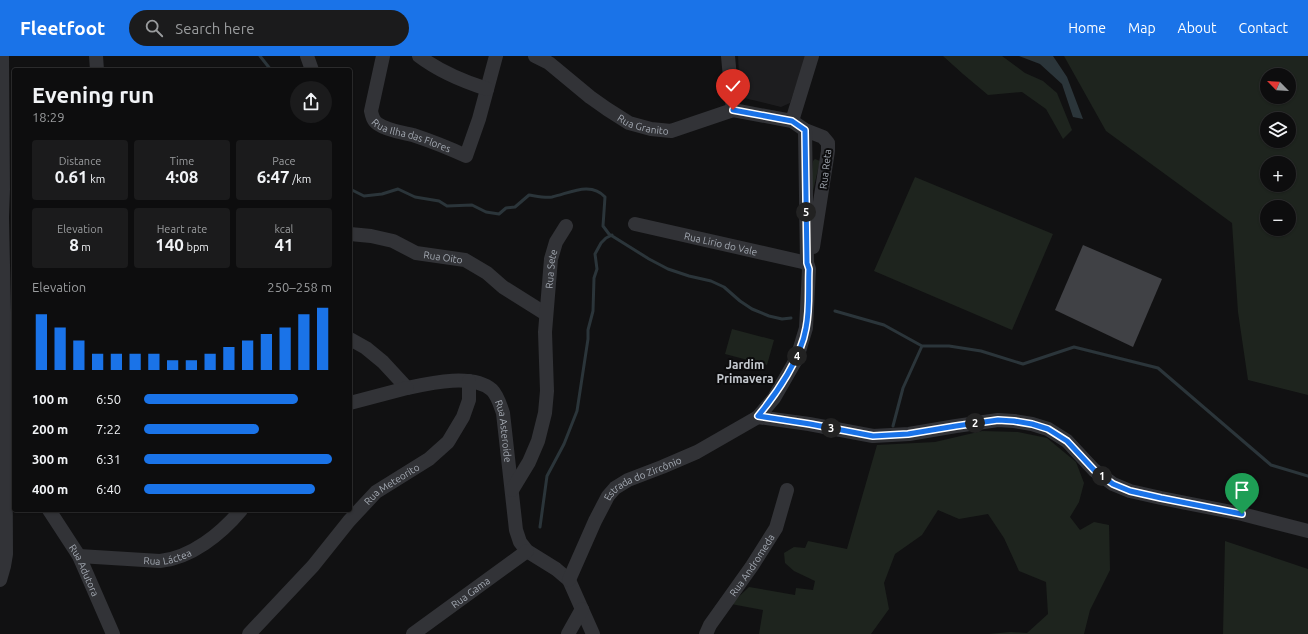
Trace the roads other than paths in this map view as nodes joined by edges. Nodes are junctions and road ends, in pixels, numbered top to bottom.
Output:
1 (2, 56) edge
2 (96, 56) edge
3 (307, 56) edge
4 (383, 56) edge
5 (419, 56) edge
6 (496, 56) edge
7 (535, 56) edge
8 (812, 56) edge
9 (726, 58) edge
10 (97, 68) edge
11 (311, 68) edge
12 (487, 89) junction
13 (733, 110) junction
14 (792, 121) junction
15 (805, 130) junction
16 (1, 190) edge
17 (8, 217) edge
18 (635, 224) dead end
19 (566, 226) dead end
20 (352, 234) edge
21 (808, 266) junction
22 (546, 314) junction
23 (352, 340) edge
24 (469, 381) junction
25 (407, 388) junction
26 (352, 402) edge
27 (758, 416) junction
28 (512, 490) junction
29 (787, 490) dead end
30 (50, 512) edge
31 (239, 512) edge
32 (1308, 531) edge
33 (527, 551) junction
34 (79, 556) junction
35 (0, 580) edge
36 (569, 580) junction
37 (582, 609) junction
38 (710, 631) edge
39 (113, 634) edge
40 (249, 634) edge
41 (414, 634) edge
42 (568, 634) edge
43 (593, 634) edge

1 - 16 street
2 - 10 street
3 - 11 street
4 - 12 street, Rua Ilha das Flores
5 - 12 street
6 - 12 street
7 - 13 street, Rua Granito
8 - 14 street
9 - 13 street
13 - 14 street, Rua Granito
14 - 15 street, Rua Reta
15 - 21 street, Rua Reta
15 - 21 street, Rua Reta
16 - 17 street
17 - 35 street
18 - 21 street, Rua Lirio do Vale
19 - 22 street, Rua Sete
20 - 22 street, Rua Oito
21 - 27 street, Rua Reta
22 - 28 street, Rua Sete
23 - 25 street
24 - 25 street, Rua Asteroide
24 - 28 street, Rua Asteroide
24 - 40 street, Rua Meteorito
25 - 26 street
27 - 32 street
27 - 36 street, Estrada do Zircônio
28 - 33 street, Rua Asteroide
29 - 38 street, Rua Andromeda
30 - 34 street, Rua Adutora
31 - 34 street, Rua Láctea
33 - 36 street, Rua Asteroide
33 - 41 street, Rua Gama
34 - 39 street, Rua Adutora
36 - 37 street, Rua Asteroide
37 - 42 street
37 - 43 street, Rua Asteroide

